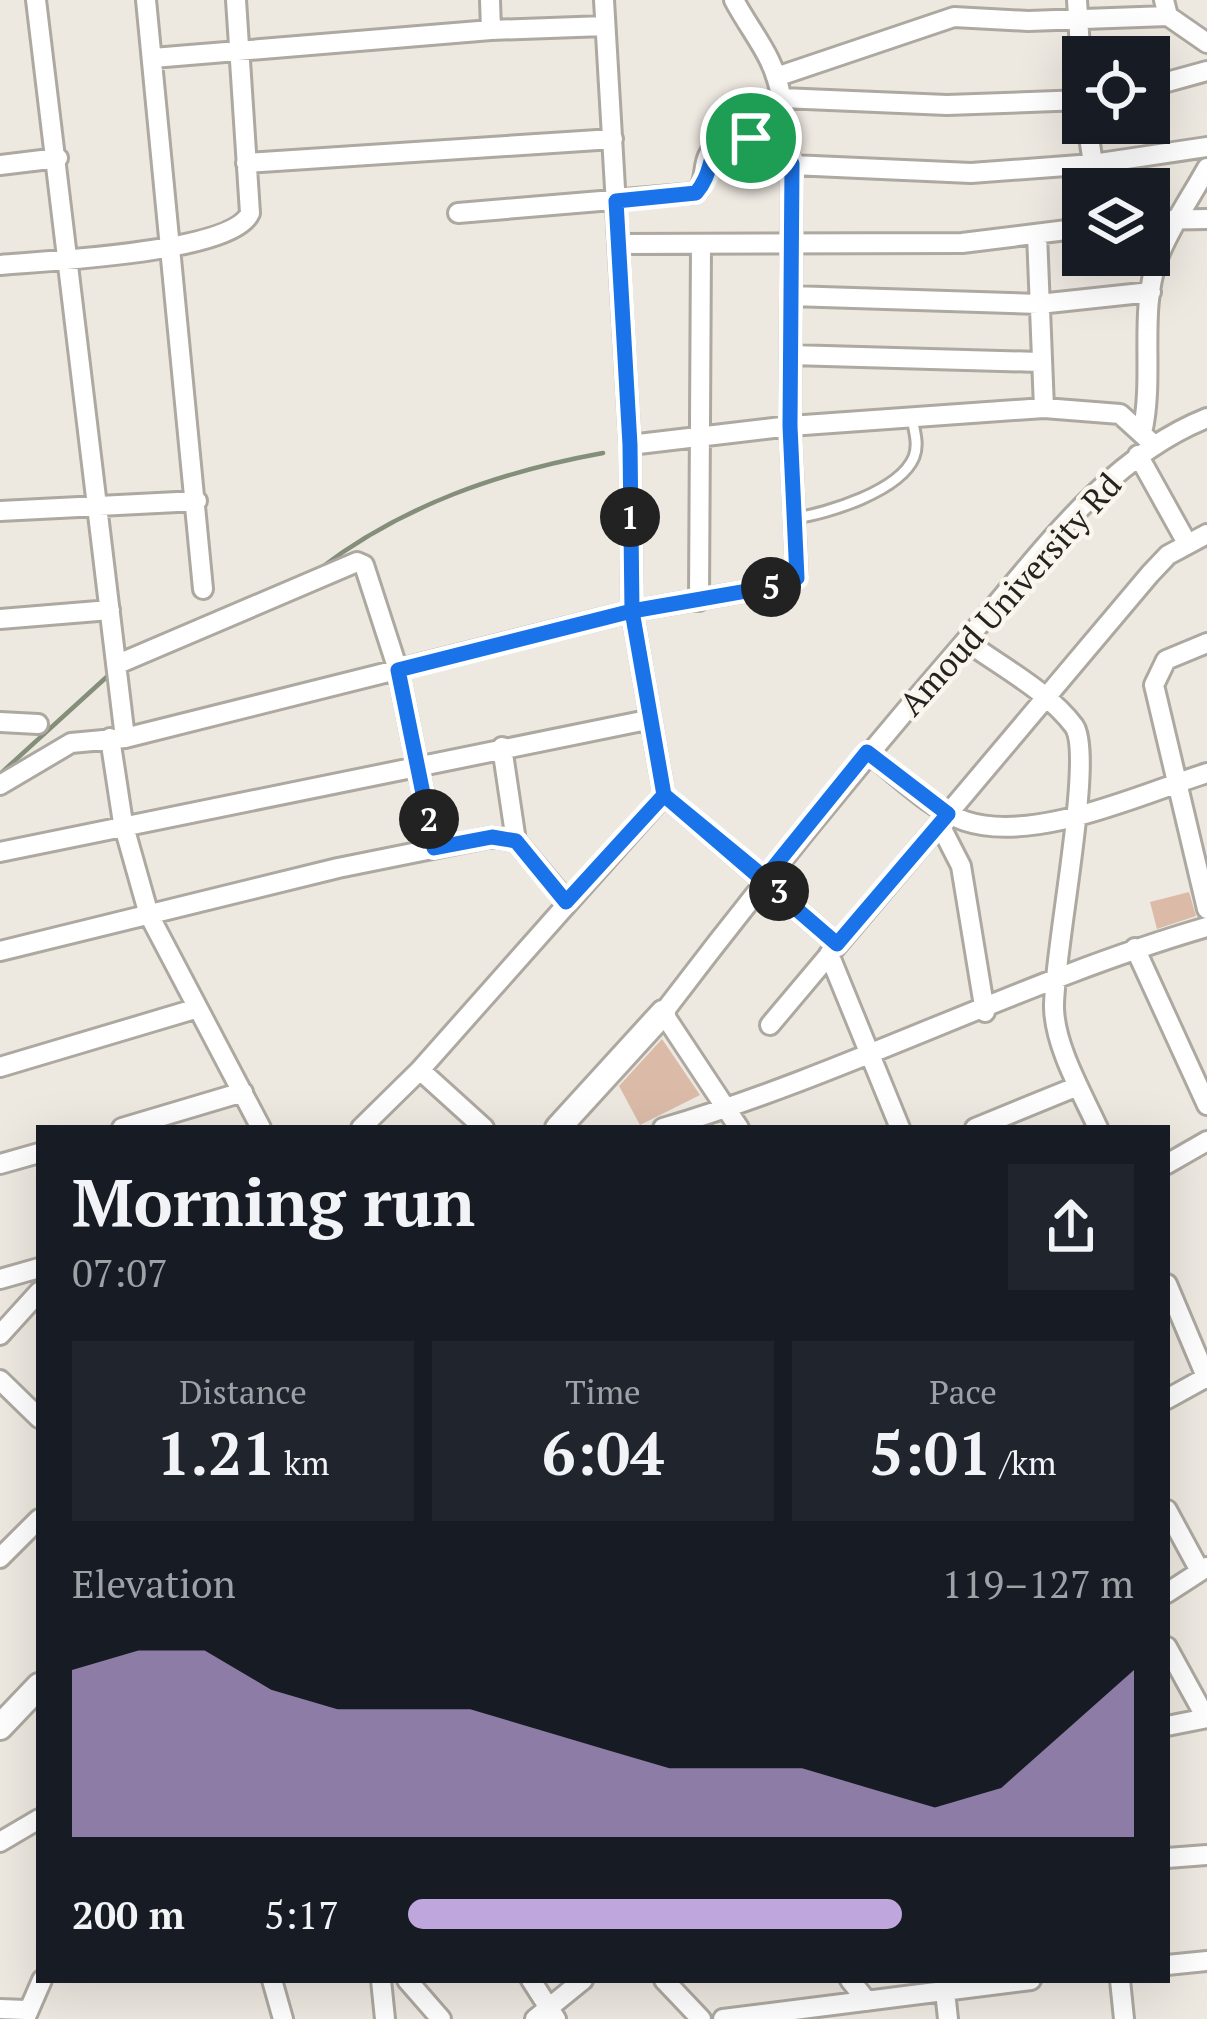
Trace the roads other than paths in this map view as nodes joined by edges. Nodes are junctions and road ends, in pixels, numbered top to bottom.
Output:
1 (36, 0) edge
2 (146, 0) edge
3 (236, 0) edge
4 (490, 0) edge
5 (604, 0) edge
6 (734, 0) edge
7 (1026, 0) edge
8 (1166, 8) edge
9 (952, 9) edge
10 (1077, 9) edge
11 (1028, 21) junction
12 (605, 26) junction
13 (491, 30) junction
14 (1207, 43) edge
15 (239, 48) junction
16 (153, 58) junction
17 (1207, 71) edge
18 (776, 77) junction
19 (1170, 81) edge
20 (782, 98) junction
21 (1062, 100) edge
22 (614, 139) junction
23 (782, 140) junction
24 (1091, 144) edge
25 (1207, 146) edge
26 (58, 158) junction
27 (246, 163) junction
28 (792, 164) junction
29 (1094, 164) junction
30 (0, 165) edge
31 (1207, 168) edge
32 (616, 201) junction
33 (458, 213) dead end
34 (1180, 216) junction
35 (1170, 217) edge
36 (1207, 219) edge
37 (1062, 231) edge
38 (1037, 234) junction
39 (617, 244) junction
40 (701, 244) junction
41 (172, 245) junction
42 (791, 245) junction
43 (69, 260) junction
44 (0, 265) edge
45 (1151, 292) junction
46 (791, 296) junction
47 (1039, 304) junction
48 (791, 355) junction
49 (1040, 362) junction
50 (1044, 408) junction
51 (912, 418) junction
52 (1207, 418) edge
53 (790, 426) junction
54 (698, 440) junction
55 (1144, 444) junction
56 (630, 445) junction
57 (197, 501) junction
58 (96, 506) junction
59 (0, 511) edge
60 (794, 518) junction
61 (1207, 533) edge
62 (1187, 543) junction
63 (203, 589) dead end
64 (699, 602) junction
65 (110, 610) junction
66 (632, 611) junction
67 (0, 619) edge
68 (966, 640) junction
69 (1207, 643) edge
70 (118, 664) junction
71 (398, 670) junction
72 (1042, 697) junction
73 (647, 720) junction
74 (0, 722) edge
75 (38, 724) dead end
76 (117, 738) junction
77 (502, 747) junction
78 (867, 752) junction
79 (418, 764) junction
80 (1207, 773) edge
81 (1179, 782) junction
82 (0, 784) edge
83 (664, 795) junction
84 (1073, 814) junction
85 (944, 819) junction
86 (123, 823) junction
87 (516, 841) junction
88 (434, 848) junction
89 (0, 852) edge
90 (765, 878) junction
91 (566, 902) junction
92 (1207, 910) edge
93 (149, 915) junction
94 (1207, 927) edge
95 (1136, 948) junction
96 (833, 949) junction
97 (0, 951) edge
98 (1058, 980) junction
99 (198, 1008) junction
100 (663, 1012) junction
101 (985, 1012) junction
102 (770, 1025) dead end
103 (873, 1054) junction
104 (0, 1067) edge
105 (1199, 1067) edge
106 (420, 1070) junction
107 (1078, 1086) junction
108 (243, 1092) junction
109 (1207, 1105) edge
110 (728, 1109) junction
111 (132, 1125) edge
112 (260, 1125) edge
113 (365, 1125) edge
114 (481, 1125) edge
115 (561, 1125) edge
116 (672, 1125) edge
117 (737, 1125) edge
118 (899, 1125) edge
119 (982, 1125) edge
120 (1097, 1125) edge
121 (1207, 1141) edge
122 (36, 1154) edge
123 (1170, 1162) edge
124 (0, 1165) edge
125 (36, 1269) edge
126 (0, 1279) edge
127 (36, 1295) edge
128 (1170, 1298) edge
129 (0, 1335) edge
130 (1207, 1378) edge
131 (0, 1380) edge
132 (1170, 1397) edge
133 (36, 1415) edge
134 (1170, 1515) edge
135 (36, 1522) edge
136 (0, 1558) edge
137 (1204, 1569) edge
138 (1170, 1590) edge
139 (1170, 1652) edge
140 (36, 1689) edge
141 (4, 1716) edge
142 (1207, 1718) edge
143 (1170, 1725) edge
144 (36, 1821) edge
145 (0, 1842) edge
146 (1207, 1855) edge
147 (1170, 1858) edge
148 (1207, 1961) edge
149 (1170, 1965) edge
150 (40, 1983) edge
151 (273, 1983) edge
152 (382, 1983) edge
153 (409, 1983) edge
154 (531, 1983) edge
155 (580, 1983) edge
156 (667, 1983) edge
157 (852, 1983) edge
158 (979, 1983) edge
159 (1120, 1983) edge
160 (944, 1985) edge
161 (867, 2001) junction
162 (0, 2009) edge
163 (25, 2014) edge
164 (547, 2015) edge
165 (283, 2019) edge
166 (385, 2019) edge
167 (442, 2019) edge
168 (701, 2019) edge
169 (723, 2019) edge
170 (948, 2019) edge
171 (1124, 2019) edge

1 - 26 street
2 - 16 street
3 - 15 street
4 - 13 street
5 - 12 street
6 - 18 street
7 - 11 street
8 - 10 street
8 - 14 street
9 - 11 street
9 - 18 street
10 - 11 street
12 - 13 street
12 - 22 street
13 - 15 street
15 - 16 street
15 - 27 street
16 - 41 street
17 - 19 street
18 - 20 street
20 - 21 street
20 - 23 street
22 - 27 street
22 - 32 street
23 - 28 street
23 - 32 street
24 - 29 street
25 - 29 street
26 - 30 street
26 - 43 street
27 - 41 street
28 - 29 street
28 - 42 street
31 - 34 street
32 - 33 street
32 - 39 street
34 - 35 street
34 - 36 street
34 - 45 street
37 - 38 street
38 - 42 street
38 - 47 street
39 - 40 street
39 - 56 street
40 - 42 street
40 - 54 street
41 - 43 street
41 - 57 street
42 - 46 street
43 - 44 street
43 - 58 street
45 - 47 street
45 - 55 street
46 - 47 street
46 - 48 street
47 - 49 street
48 - 49 street
48 - 53 street
49 - 50 street
50 - 51 street
50 - 55 street
51 - 53 street
51 - 60 lane
52 - 55 street, Amoud University Rd
53 - 54 street
53 - 60 street
54 - 56 street
54 - 64 street
55 - 62 street
55 - 68 street, Amoud University Rd
56 - 66 street
57 - 58 street
57 - 63 street
58 - 59 street
58 - 65 street
60 - 64 street
61 - 62 street
62 - 72 street
64 - 66 street
65 - 67 street
65 - 70 street
66 - 71 street
66 - 73 street
68 - 72 street
68 - 78 street, Amoud University Rd
69 - 81 street
70 - 71 street
70 - 76 street
71 - 76 street
71 - 79 street
72 - 84 street
72 - 85 street
73 - 77 street
73 - 83 street
74 - 75 street
76 - 82 street
76 - 86 street
77 - 79 street
77 - 87 street
78 - 85 street
78 - 90 street, Amoud University Rd
79 - 86 street
79 - 88 street
80 - 81 street
81 - 84 street
81 - 92 street
83 - 90 street
83 - 91 street
84 - 85 street
84 - 98 street
85 - 96 street
85 - 101 street
86 - 89 street
86 - 93 street
87 - 88 street
87 - 91 street
88 - 93 street
90 - 96 street
90 - 100 street, Amoud University Rd
91 - 106 street
93 - 97 street
93 - 99 street
94 - 95 street
95 - 98 street
95 - 105 street
96 - 102 street
96 - 103 street
98 - 101 street
98 - 107 street
99 - 104 street
99 - 108 street
100 - 110 street
100 - 115 street, Amoud University Rd
101 - 103 street
103 - 110 street
103 - 118 street
105 - 109 street
106 - 113 street
106 - 114 street
107 - 119 street
107 - 120 street
108 - 111 street
108 - 112 street
110 - 116 street
110 - 117 street
121 - 123 street
122 - 124 street
125 - 126 street
127 - 129 street
128 - 130 street
130 - 132 street
131 - 133 street
134 - 137 street
135 - 136 street
137 - 138 street
139 - 142 street
140 - 141 street
142 - 143 street
144 - 145 street
146 - 147 street
148 - 149 street
150 - 163 street
151 - 165 street
152 - 166 street
153 - 167 street
154 - 164 street
155 - 164 street
156 - 168 street
157 - 161 street
158 - 160 street
159 - 171 street
160 - 161 street
160 - 170 street
161 - 169 street
162 - 163 street

